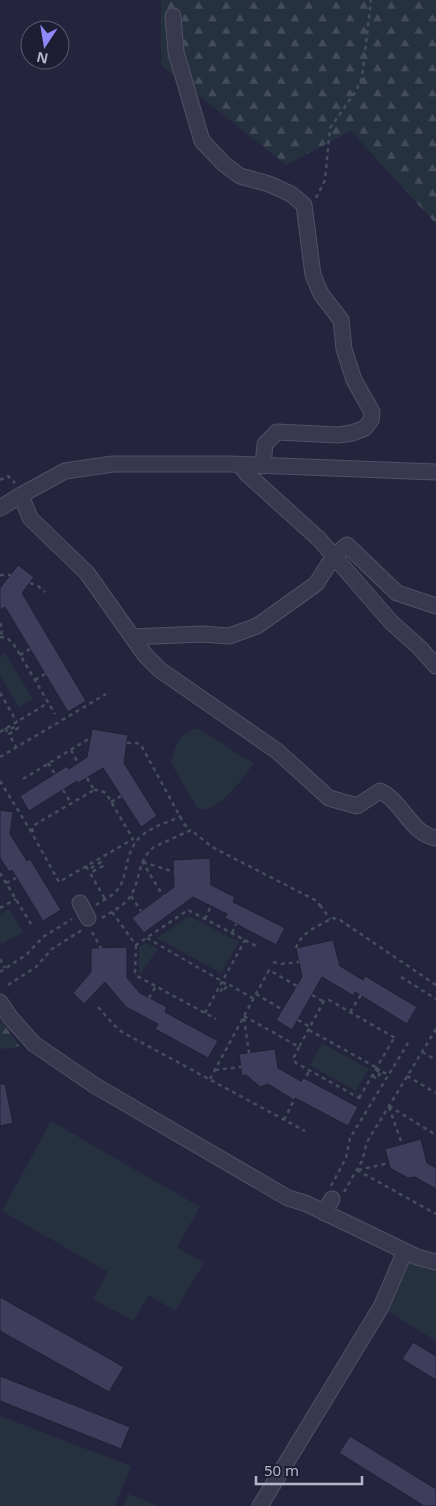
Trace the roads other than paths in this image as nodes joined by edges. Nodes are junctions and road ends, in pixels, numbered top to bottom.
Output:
1 (173, 16) dead end
2 (240, 465) junction
3 (262, 466) junction
4 (436, 472) edge
5 (21, 495) junction
6 (0, 508) edge
7 (334, 556) junction
8 (436, 606) edge
9 (132, 637) junction
10 (436, 666) edge
11 (436, 838) edge
12 (80, 903) dead end
13 (92, 920) road end
14 (0, 1002) edge
15 (335, 1194) road end
16 (324, 1213) junction
17 (404, 1251) junction
18 (436, 1262) edge
19 (260, 1506) edge

1 - 3 street
2 - 3 street
2 - 5 street
2 - 7 street
3 - 4 street
5 - 6 street
5 - 9 street
7 - 8 street
7 - 9 street
7 - 10 street
9 - 11 street
12 - 13 street
14 - 16 street
15 - 16 street
16 - 17 street
17 - 18 street
17 - 19 street

